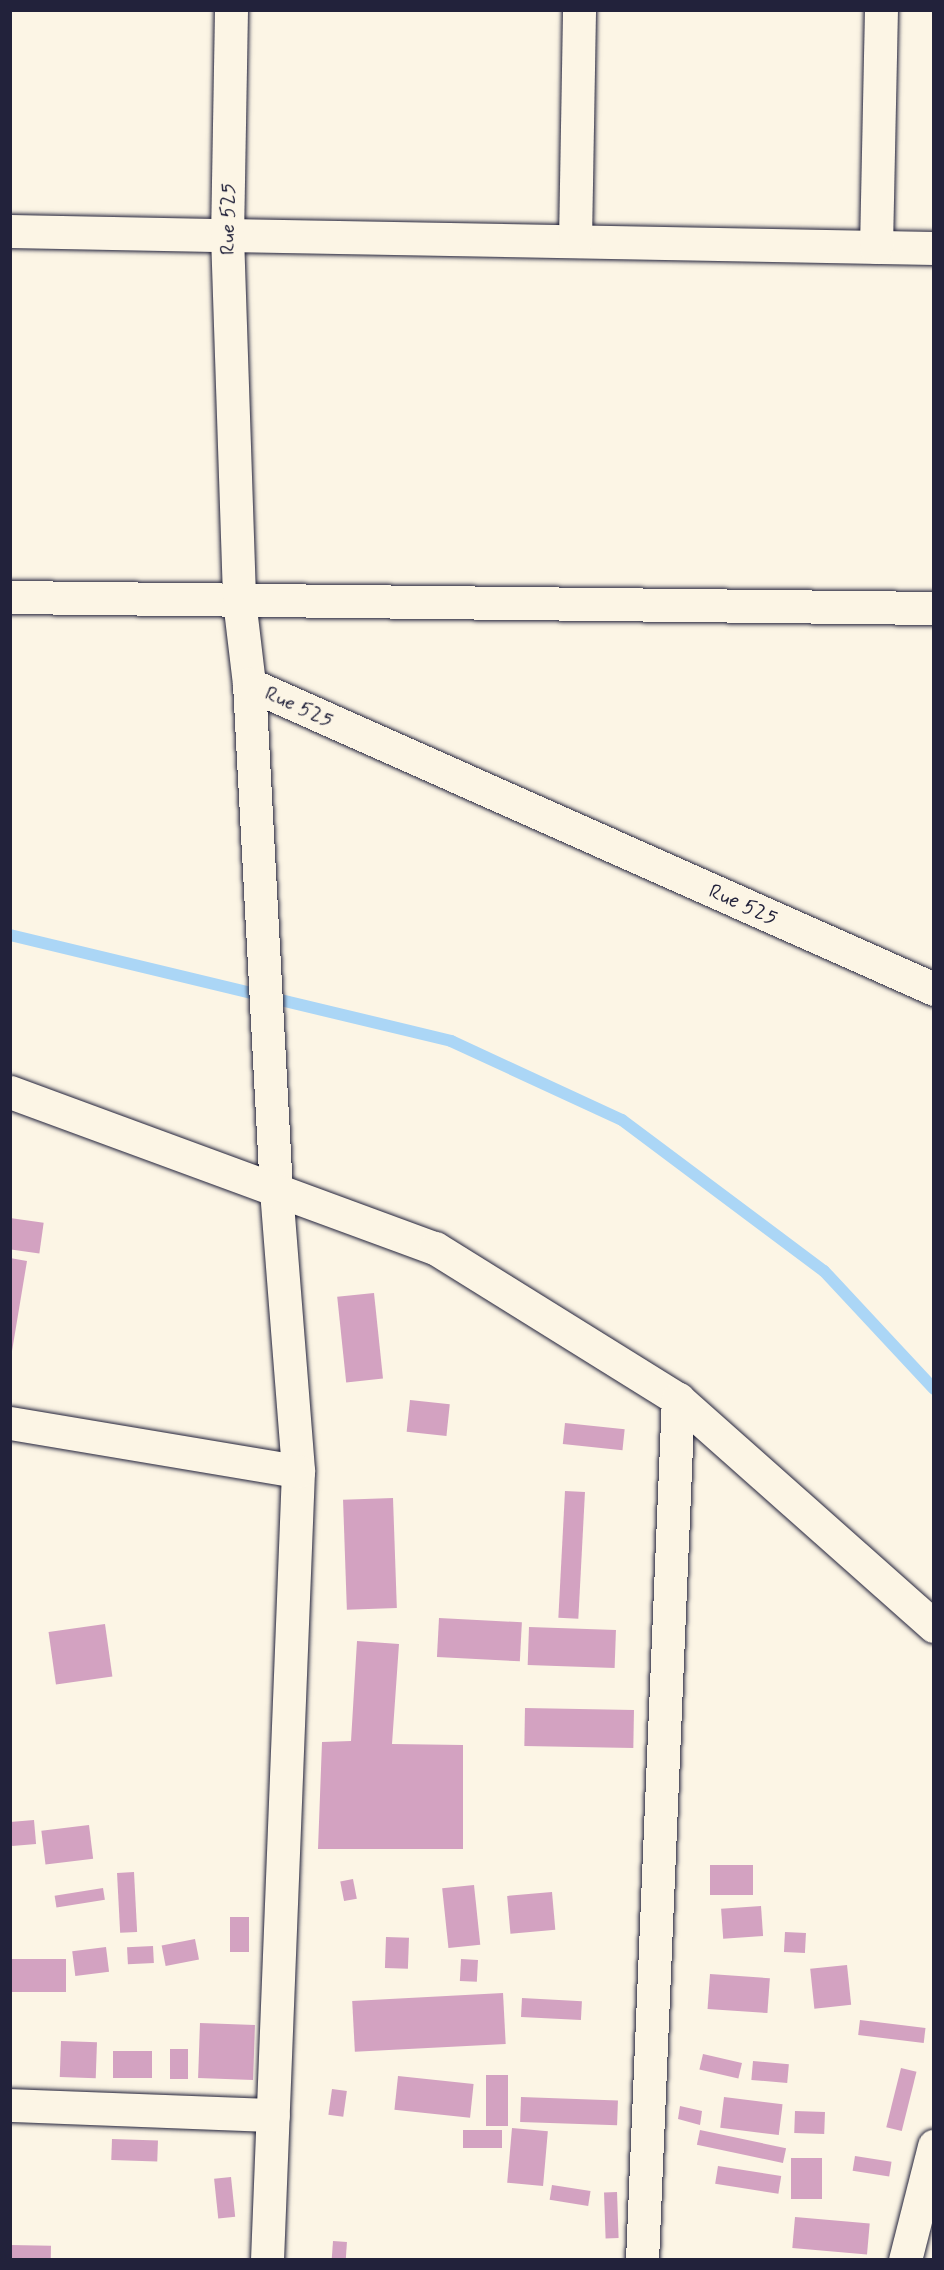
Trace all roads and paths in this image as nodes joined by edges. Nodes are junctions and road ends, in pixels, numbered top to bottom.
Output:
1 (231, 10) edge
2 (579, 10) edge
3 (881, 10) edge
4 (10, 231) edge
5 (227, 235) junction
6 (575, 242) junction
7 (876, 247) junction
8 (933, 248) edge
9 (10, 597) edge
10 (238, 600) junction
11 (933, 608) edge
12 (249, 684) junction
13 (933, 989) edge
14 (10, 1092) edge
15 (276, 1190) junction
16 (678, 1399) junction
17 (10, 1424) edge
18 (298, 1471) junction
19 (933, 1626) edge
20 (10, 2105) edge
21 (273, 2115) junction
22 (933, 2146) edge
23 (267, 2259) edge
24 (642, 2259) edge
25 (905, 2259) edge

1 - 5 street, Rue 525
2 - 6 street
3 - 7 street
4 - 5 street
5 - 6 street
5 - 10 street, Rue 525
6 - 7 street
7 - 8 street
9 - 10 street
10 - 11 street
10 - 12 street, Rue 525
12 - 13 street, Rue 525
12 - 15 street
14 - 15 street
15 - 16 street
15 - 18 street
16 - 19 street
16 - 24 street
17 - 18 street
18 - 21 street
20 - 21 street
21 - 23 street
22 - 25 street

